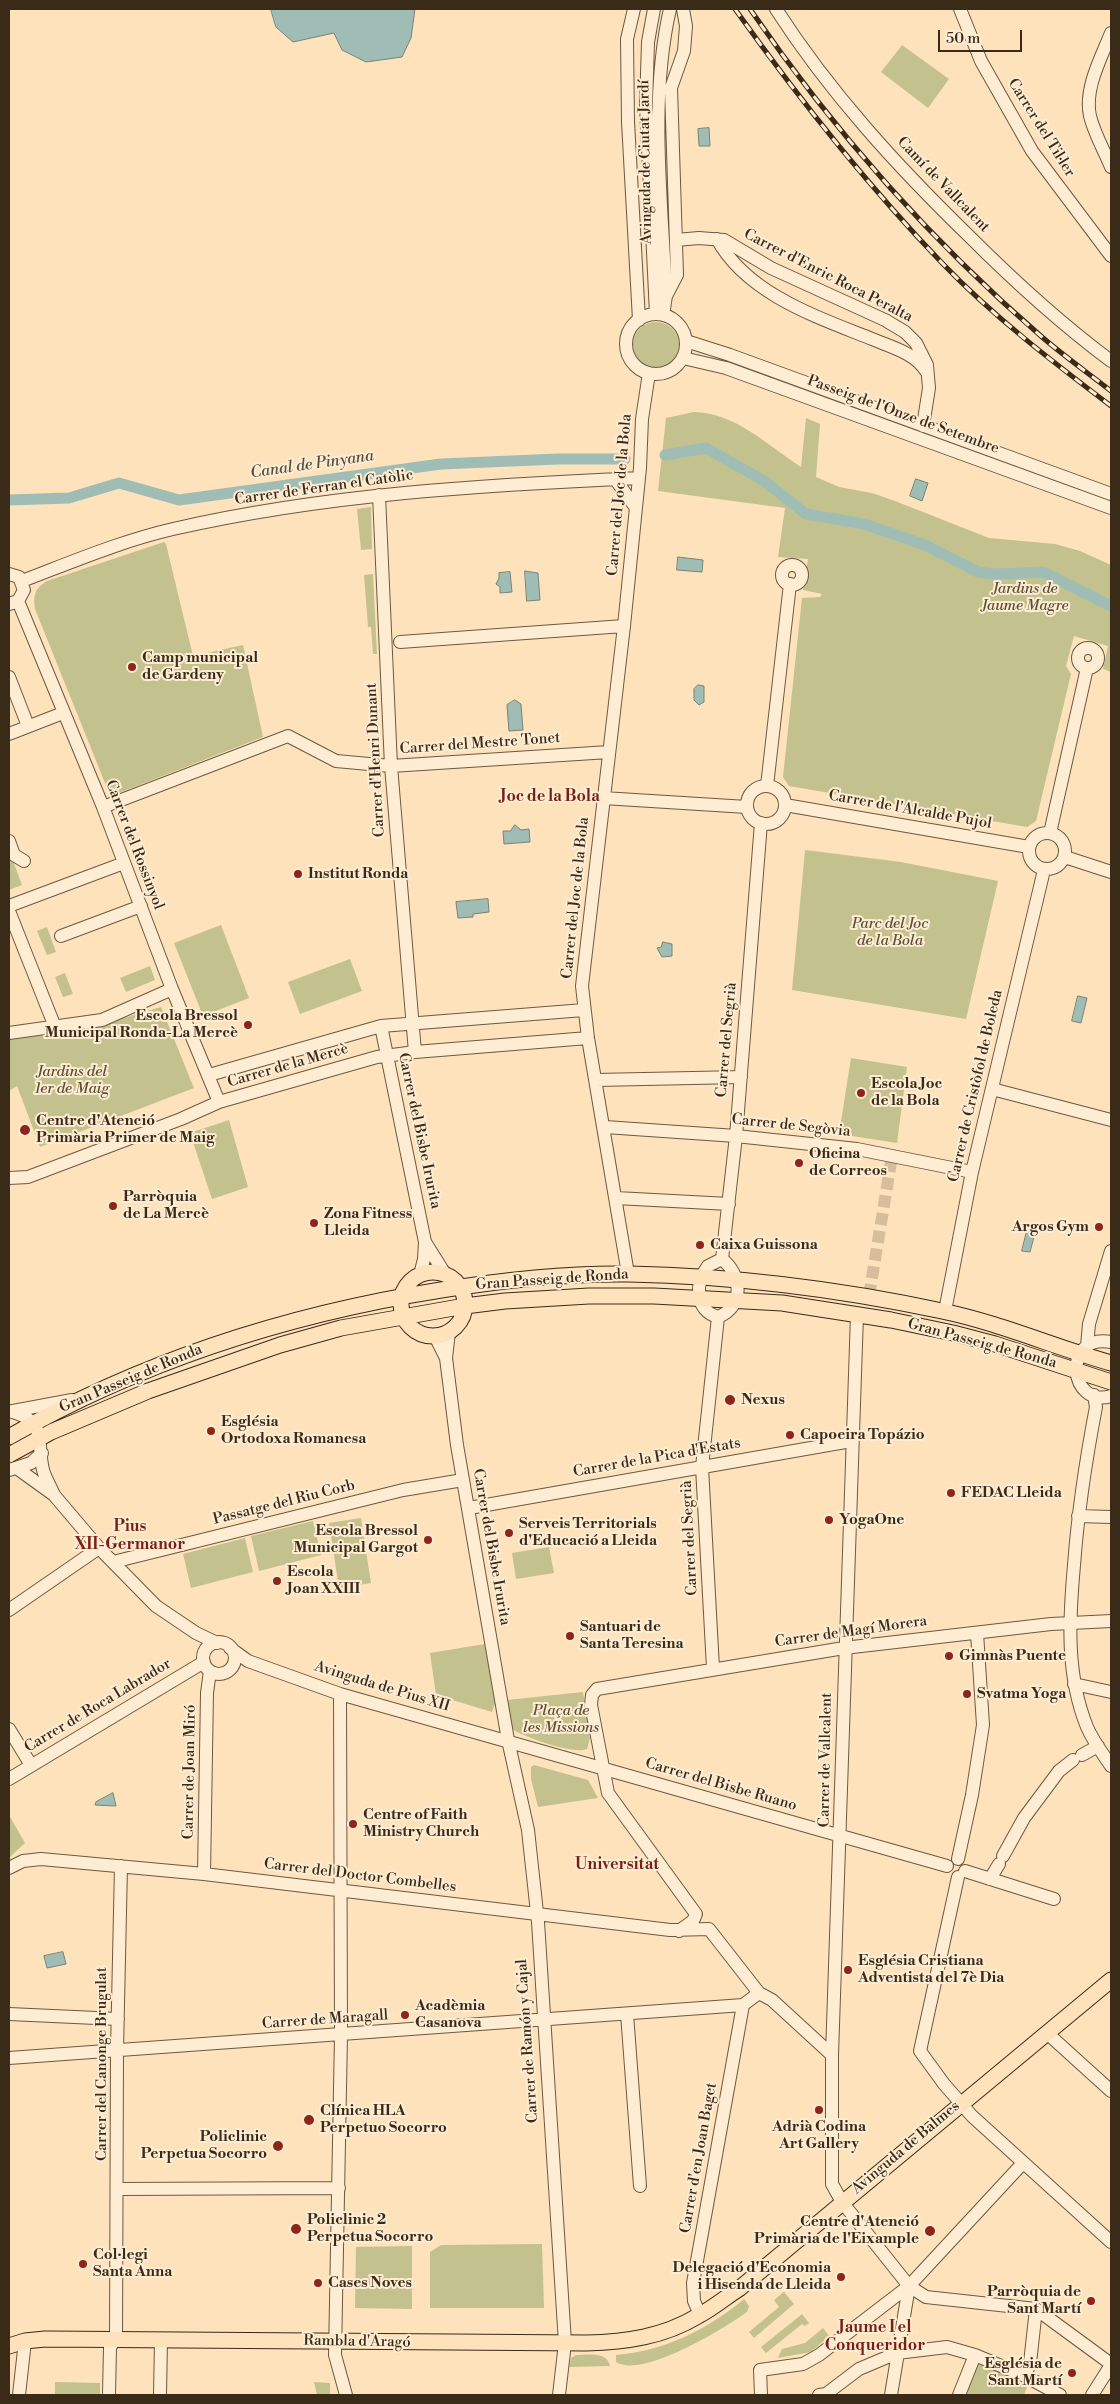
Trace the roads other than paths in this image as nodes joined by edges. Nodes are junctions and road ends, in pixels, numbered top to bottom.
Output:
1 (634, 9) edge
2 (654, 9) edge
3 (670, 9) edge
4 (683, 9) edge
5 (776, 9) edge
6 (960, 9) edge
7 (1111, 33) edge
8 (1111, 166) edge
9 (717, 239) junction
10 (676, 240) junction
11 (1111, 256) edge
12 (666, 296) junction
13 (660, 315) junction
14 (639, 320) junction
15 (686, 341) junction
16 (683, 358) junction
17 (1111, 361) edge
18 (649, 373) junction
19 (929, 376) junction
20 (923, 426) junction
21 (639, 478) junction
22 (614, 479) junction
23 (1111, 494) edge
24 (379, 495) junction
25 (636, 508) junction
26 (1111, 508) edge
27 (9, 574) edge
28 (22, 581) junction
29 (790, 584) dead end
30 (13, 602) edge
31 (624, 626) junction
32 (400, 642) dead end
33 (1087, 668) dead end
34 (9, 677) edge
35 (63, 713) junction
36 (28, 726) junction
37 (9, 734) edge
38 (609, 752) junction
39 (391, 766) junction
40 (767, 786) junction
41 (604, 798) junction
42 (785, 805) junction
43 (103, 807) junction
44 (747, 807) junction
45 (761, 823) junction
46 (1050, 833) junction
47 (9, 841) edge
48 (1029, 847) junction
49 (1065, 857) junction
50 (24, 861) dead end
51 (124, 863) junction
52 (1044, 870) junction
53 (1111, 872) edge
54 (9, 906) edge
55 (140, 906) junction
56 (9, 911) edge
57 (61, 936) dead end
58 (172, 989) junction
59 (584, 1010) junction
60 (412, 1023) junction
61 (381, 1026) junction
62 (55, 1027) junction
63 (9, 1034) edge
64 (588, 1038) junction
65 (415, 1052) junction
66 (387, 1056) junction
67 (209, 1075) junction
68 (741, 1077) junction
69 (596, 1080) junction
70 (992, 1089) junction
71 (219, 1102) junction
72 (1111, 1120) edge
73 (605, 1127) junction
74 (736, 1136) junction
75 (972, 1172) junction
76 (9, 1178) edge
77 (616, 1198) junction
78 (729, 1204) junction
79 (425, 1242) junction
80 (1111, 1251) edge
81 (722, 1259) junction
82 (445, 1274) junction
83 (628, 1274) junction
84 (420, 1275) junction
85 (701, 1278) junction
86 (737, 1281) junction
87 (460, 1287) junction
88 (402, 1296) junction
89 (699, 1298) junction
90 (736, 1300) junction
91 (465, 1306) junction
92 (945, 1311) junction
93 (856, 1315) junction
94 (718, 1317) junction
95 (405, 1318) junction
96 (442, 1334) junction
97 (1111, 1342) edge
98 (1084, 1350) junction
99 (1111, 1363) edge
100 (1076, 1370) junction
101 (1111, 1382) edge
102 (82, 1399) junction
103 (1101, 1399) edge
104 (9, 1411) edge
105 (34, 1422) junction
106 (9, 1436) edge
107 (41, 1437) junction
108 (851, 1441) junction
109 (42, 1454) junction
110 (9, 1455) edge
111 (702, 1467) junction
112 (13, 1469) edge
113 (464, 1480) junction
114 (54, 1496) junction
115 (469, 1508) junction
116 (1078, 1516) junction
117 (1111, 1517) edge
118 (99, 1548) junction
119 (113, 1562) junction
120 (9, 1610) edge
121 (1111, 1621) edge
122 (1069, 1622) junction
123 (196, 1633) junction
124 (977, 1633) junction
125 (217, 1643) junction
126 (230, 1648) junction
127 (844, 1648) junction
128 (248, 1661) junction
129 (206, 1663) junction
130 (233, 1666) junction
131 (713, 1668) junction
132 (1074, 1684) junction
133 (1111, 1692) edge
134 (340, 1694) junction
135 (9, 1729) edge
136 (508, 1740) junction
137 (1098, 1746) junction
138 (31, 1765) junction
139 (1111, 1766) edge
140 (602, 1769) junction
141 (9, 1778) edge
142 (840, 1836) junction
143 (958, 1859) junction
144 (121, 1866) junction
145 (947, 1866) junction
146 (9, 1868) edge
147 (204, 1874) junction
148 (961, 1874) junction
149 (990, 1879) junction
150 (341, 1890) junction
151 (1054, 1899) dead end
152 (537, 1913) junction
153 (679, 1931) junction
154 (1111, 1980) edge
155 (759, 1993) junction
156 (743, 2005) junction
157 (9, 2014) edge
158 (627, 2014) junction
159 (118, 2019) junction
160 (542, 2019) junction
161 (1047, 2032) junction
162 (341, 2035) junction
163 (117, 2050) junction
164 (832, 2055) junction
165 (9, 2058) edge
166 (1111, 2091) edge
167 (961, 2103) junction
168 (1023, 2163) junction
169 (640, 2186) dead end
170 (339, 2188) junction
171 (118, 2189) junction
172 (842, 2202) junction
173 (1111, 2242) edge
174 (909, 2286) junction
175 (1036, 2309) junction
176 (700, 2315) junction
177 (116, 2339) junction
178 (161, 2340) junction
179 (25, 2341) junction
180 (335, 2342) junction
181 (565, 2343) junction
182 (9, 2346) edge
183 (897, 2353) junction
184 (975, 2355) junction
185 (1111, 2365) edge
186 (1025, 2376) junction
187 (19, 2395) edge
188 (109, 2395) edge
189 (160, 2395) edge
190 (346, 2395) edge
191 (559, 2395) edge
192 (761, 2395) edge
193 (819, 2395) edge
194 (891, 2395) edge
195 (959, 2395) edge
196 (1060, 2395) edge
197 (1092, 2395) edge

1 - 14 street
2 - 13 street, Avinguda de Ciutat Jardí
3 - 12 street, Avinguda de Ciutat Jardí
4 - 10 street
5 - 17 street, Camí de Vallcalent
6 - 11 street, Carrer del Til·ler
7 - 8 street
9 - 10 street, Carrer d'Enric Roca Peralta
9 - 19 street, Carrer d'Enric Roca Peralta
9 - 19 street, Carrer d'Enric Roca Peralta
10 - 12 street
12 - 13 street, Avinguda de Ciutat Jardí
13 - 14 street
13 - 15 street
14 - 18 street
15 - 16 street
15 - 20 street, Passeig de l'Onze de Setembre
16 - 18 street
16 - 26 street, Passeig de l'Onze de Setembre
18 - 21 street, Carrer del Joc de la Bola
19 - 20 street, Carrer d'Enric Roca Peralta
20 - 23 street, Passeig de l'Onze de Setembre
21 - 22 street, Carrer de Ferran el Catòlic
21 - 25 street, Carrer del Joc de la Bola
22 - 24 street, Carrer de Ferran el Catòlic
22 - 25 street
24 - 28 street, Carrer de Ferran el Catòlic
24 - 39 street, Carrer d'Henri Dunant
25 - 31 street, Carrer del Joc de la Bola
27 - 28 street
28 - 30 street
29 - 40 street
30 - 35 street, Carrer del Rossinyol
31 - 32 street
31 - 38 street, Carrer del Joc de la Bola
33 - 46 street
34 - 36 street
35 - 36 street
35 - 43 street, Carrer del Rossinyol
36 - 37 street
38 - 39 street, Carrer del Mestre Tonet
38 - 41 street, Carrer del Joc de la Bola
39 - 43 street, Carrer del Mestre Tonet
39 - 60 street, Carrer d'Henri Dunant
40 - 42 street
40 - 44 street
41 - 44 street
41 - 59 street, Carrer del Joc de la Bola
42 - 45 street
42 - 48 street, Carrer de l'Alcalde Pujol
43 - 51 street, Carrer del Rossinyol
44 - 45 street
45 - 68 street, Carrer del Segrià
46 - 48 street
46 - 49 street
47 - 50 street
48 - 52 street
49 - 52 street
49 - 53 street
51 - 54 street
51 - 55 street, Carrer del Rossinyol
52 - 70 street, Carrer de Cristòfol de Boleda
55 - 57 street
55 - 58 street, Carrer del Rossinyol
56 - 62 street
58 - 62 street
58 - 67 street, Carrer del Rossinyol
59 - 60 street, Carrer de la Mercè
59 - 64 street, Carrer del Joc de la Bola
60 - 61 street, Carrer de la Mercè
60 - 65 street, Carrer del Bisbe Irurita
61 - 66 street, Carrer del Bisbe Irurita
61 - 67 street, Carrer de la Mercè
62 - 63 street
64 - 65 street, Carrer de la Mercè
64 - 69 street, Carrer del Joc de la Bola
65 - 66 street, Carrer de la Mercè
66 - 71 street, Carrer de la Mercè
66 - 79 street, Carrer del Bisbe Irurita
67 - 71 street, Carrer del Rossinyol
68 - 69 street
68 - 74 street, Carrer del Segrià
69 - 73 street, Carrer del Joc de la Bola
70 - 72 street
70 - 75 street, Carrer de Cristòfol de Boleda
71 - 76 street, Carrer de la Mercè
73 - 74 street, Carrer de Segòvia
73 - 77 street, Carrer del Joc de la Bola
74 - 75 street, Carrer de Segòvia
74 - 78 street, Carrer del Segrià
75 - 92 street, Carrer de Cristòfol de Boleda
77 - 78 street
77 - 83 street, Carrer del Joc de la Bola
78 - 81 street, Carrer del Segrià
79 - 82 street, Carrer del Bisbe Irurita
79 - 84 street, Carrer del Bisbe Irurita
80 - 98 street
81 - 85 street
81 - 86 street
82 - 84 main road
82 - 87 main road
83 - 85 main road, Gran Passeig de Ronda
83 - 87 main road, Gran Passeig de Ronda
84 - 88 main road
85 - 86 main road, Gran Passeig de Ronda
85 - 89 street
86 - 90 street
86 - 92 main road, Gran Passeig de Ronda
87 - 88 main road, Gran Passeig de Ronda
87 - 91 main road
88 - 95 main road
88 - 102 main road, Gran Passeig de Ronda
89 - 90 main road, Gran Passeig de Ronda
89 - 91 main road, Gran Passeig de Ronda
89 - 94 street
90 - 93 main road, Gran Passeig de Ronda
90 - 94 street
91 - 95 main road, Gran Passeig de Ronda
91 - 96 main road
92 - 98 main road, Gran Passeig de Ronda
93 - 100 main road, Gran Passeig de Ronda
93 - 108 street, Carrer de Vallcalent
94 - 111 street, Carrer del Segrià
95 - 96 main road
95 - 107 main road, Gran Passeig de Ronda
96 - 113 street, Carrer del Bisbe Irurita
97 - 98 street
98 - 99 main road, Gran Passeig de Ronda
98 - 100 street
100 - 101 main road, Gran Passeig de Ronda
100 - 103 street
102 - 104 street
102 - 105 main road, Gran Passeig de Ronda
103 - 116 street
104 - 105 street
105 - 106 main road, Gran Passeig de Ronda
105 - 107 street
107 - 109 street
107 - 110 main road, Gran Passeig de Ronda
108 - 111 street, Carrer de la Pica d'Estats
108 - 127 street, Carrer de Vallcalent
109 - 112 street
109 - 114 street
111 - 115 street, Carrer de la Pica d'Estats
111 - 131 street, Carrer del Segrià
112 - 114 street
113 - 115 street, Carrer del Bisbe Irurita
113 - 119 street, Passatge del Riu Corb
114 - 118 street
115 - 136 street, Carrer del Bisbe Irurita
116 - 117 street
116 - 122 street
118 - 119 street
118 - 120 street
119 - 123 street
121 - 122 street, Carrer de Magí Morera
122 - 124 street, Carrer de Magí Morera
122 - 132 street
123 - 125 street
123 - 129 street
124 - 127 street, Carrer de Magí Morera
124 - 143 street
125 - 126 street
125 - 129 street
126 - 128 street, Avinguda de Pius XII
126 - 130 street
127 - 131 street, Carrer de Magí Morera
127 - 142 street, Carrer de Vallcalent
128 - 130 street
128 - 134 street, Avinguda de Pius XII
129 - 130 street
129 - 138 street, Carrer de Roca Labrador
129 - 147 street, Carrer de Joan Miró
131 - 140 street, Carrer de Magí Morera
132 - 133 street
132 - 137 street
134 - 136 street, Avinguda de Pius XII
134 - 150 street
135 - 138 street
136 - 140 street
136 - 152 street, Carrer de Ramón y Cajal
137 - 139 street
137 - 149 street
138 - 141 street, Carrer de Roca Labrador
140 - 142 street, Carrer del Bisbe Ruano
140 - 153 street
142 - 145 street, Carrer del Bisbe Ruano
142 - 164 street, Carrer de Vallcalent
143 - 145 street
143 - 148 street
144 - 146 street, Carrer del Doctor Combelles
144 - 147 street, Carrer del Doctor Combelles
144 - 159 street, Carrer del Canonge Brugulat
145 - 148 street
147 - 150 street, Carrer del Doctor Combelles
148 - 149 street
148 - 167 street
149 - 151 street
150 - 152 street, Carrer del Doctor Combelles
150 - 162 street
152 - 153 street, Carrer del Doctor Combelles
152 - 160 street, Carrer de Ramón y Cajal
153 - 155 street, Carrer del Doctor Combelles
154 - 161 main road, Avinguda de Balmes
155 - 156 street
155 - 164 street
156 - 158 street, Carrer de Maragall
156 - 176 street, Carrer d'en Joan Baget
157 - 159 street
158 - 160 street, Carrer de Maragall
158 - 169 street
159 - 163 street, Carrer del Canonge Brugulat
160 - 162 street, Carrer de Maragall
160 - 181 street, Carrer de Ramón y Cajal
161 - 166 street
161 - 167 main road, Avinguda de Balmes
162 - 163 street, Carrer de Maragall
162 - 170 street
163 - 165 street, Carrer de Maragall
163 - 171 street, Carrer del Canonge Brugulat
164 - 172 street, Carrer de Vallcalent
167 - 168 street
167 - 172 main road, Avinguda de Balmes
168 - 173 street
168 - 174 street
170 - 171 street
170 - 180 street
171 - 177 street, Carrer del Canonge Brugulat
172 - 174 street, Carrer de Vallcalent
172 - 176 main road, Avinguda de Balmes
174 - 175 street
174 - 183 street
174 - 192 street
175 - 185 street
175 - 186 street
176 - 181 main road, Rambla d'Aragó
177 - 178 main road, Rambla d'Aragó
177 - 179 main road, Rambla d'Aragó
177 - 188 street, Carrer del Canonge Brugulat
178 - 180 main road, Rambla d'Aragó
178 - 189 street
179 - 182 main road, Rambla d'Aragó
179 - 187 street
180 - 181 main road, Rambla d'Aragó
180 - 190 street
181 - 191 street, Carrer de Ramón y Cajal
183 - 184 street
183 - 193 street
183 - 194 street
184 - 186 street
184 - 195 street
185 - 197 street
186 - 196 street

